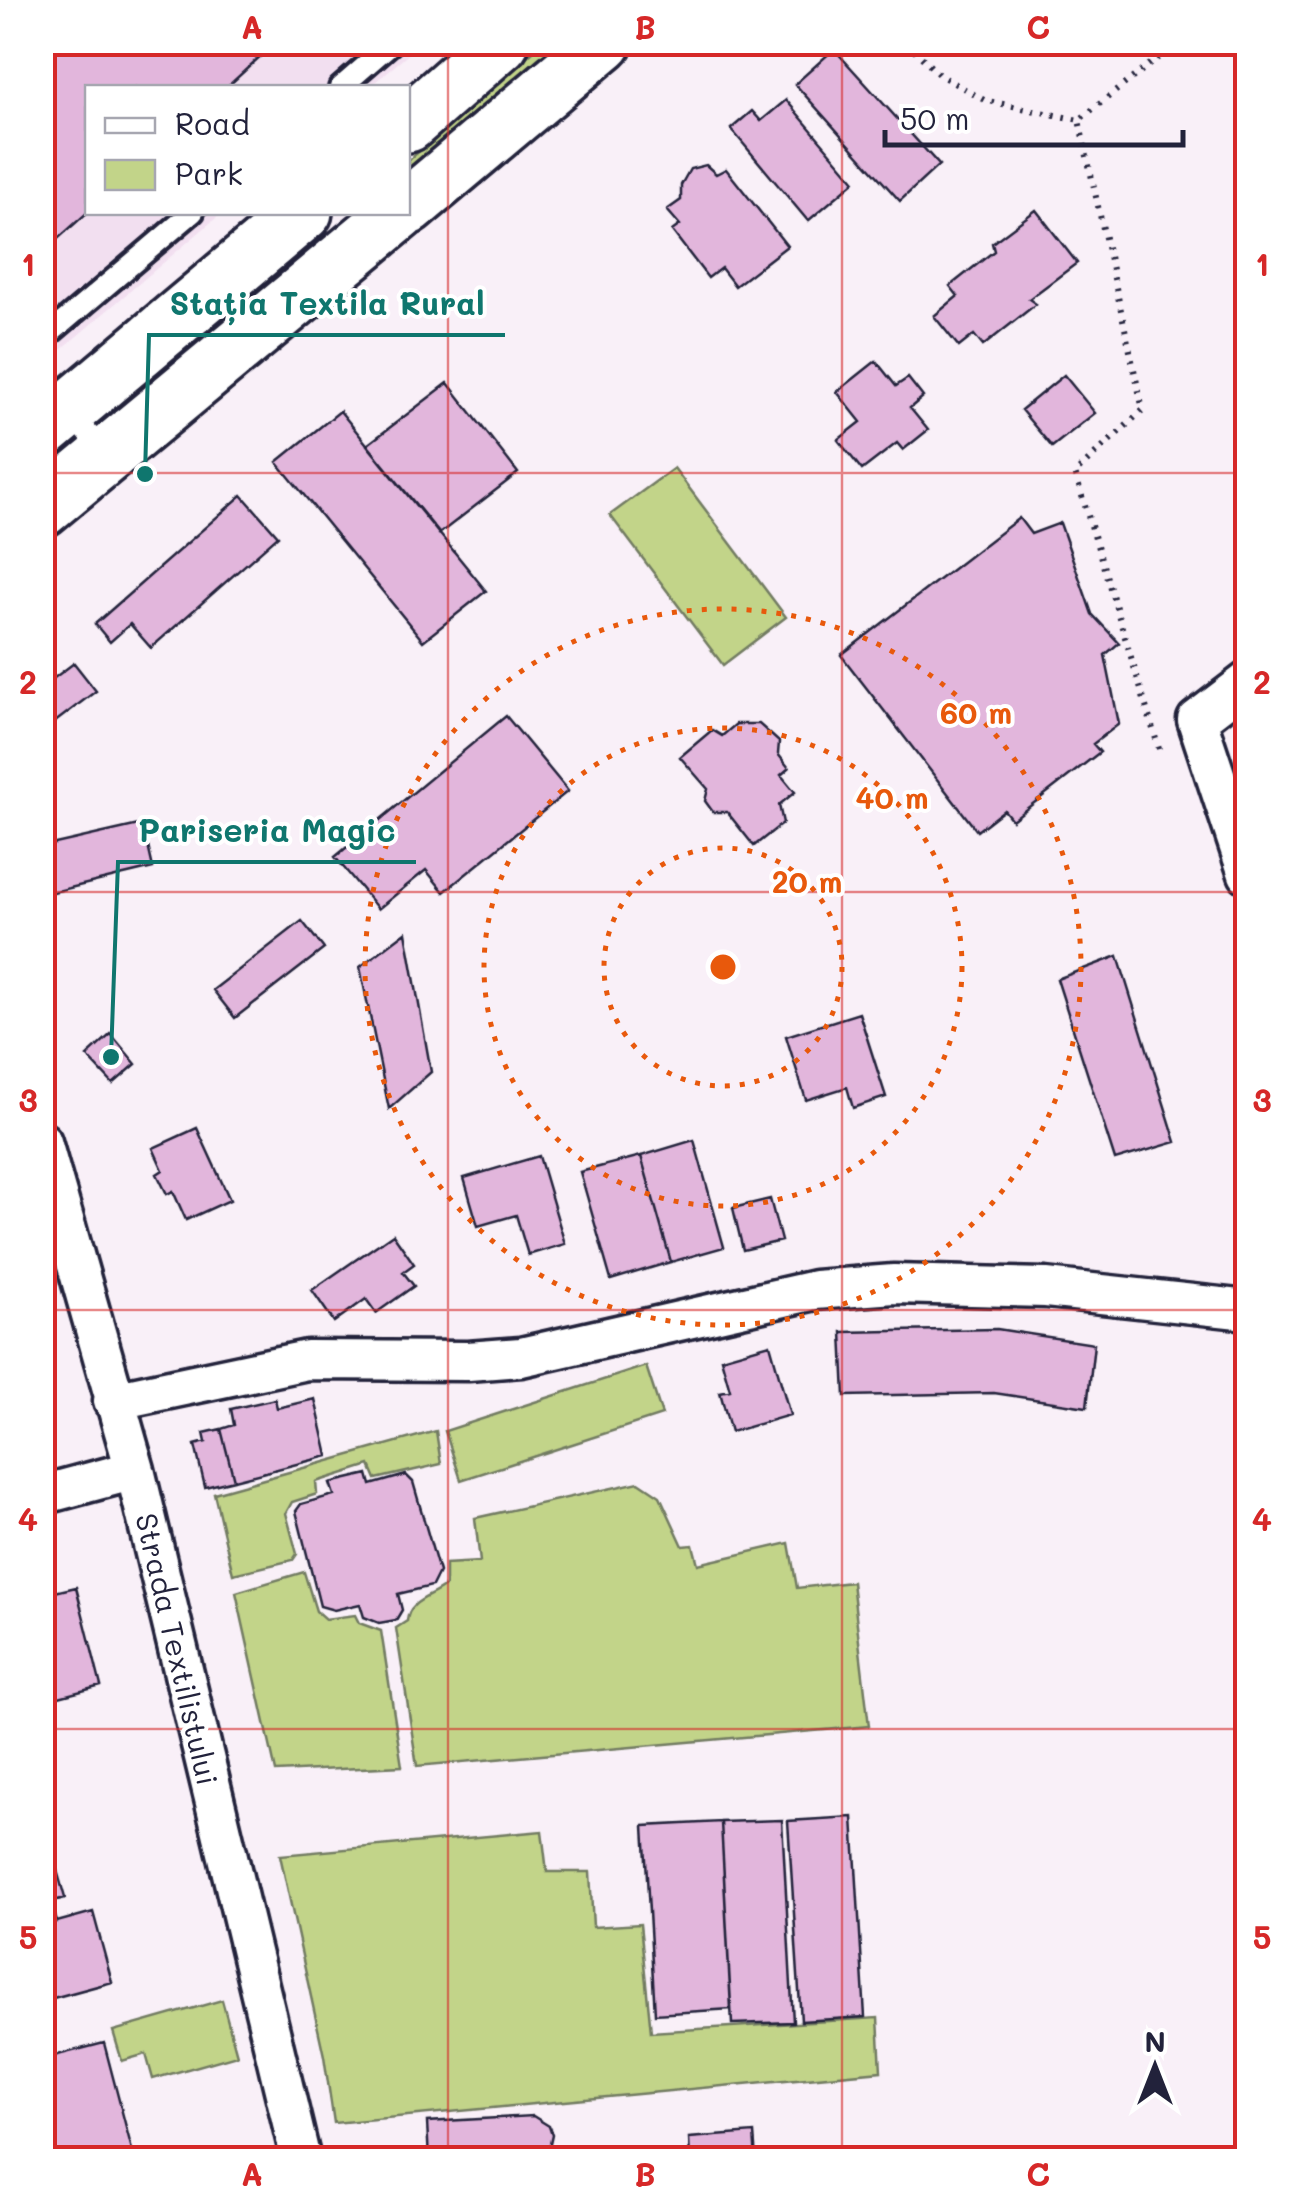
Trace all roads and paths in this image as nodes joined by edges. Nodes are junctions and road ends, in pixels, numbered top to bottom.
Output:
1 (393, 42) edge
2 (502, 42) edge
3 (604, 42) edge
4 (908, 42) edge
5 (1178, 42) edge
6 (343, 85) edge
7 (1078, 120) junction
8 (410, 122) edge
9 (410, 204) edge
10 (189, 215) edge
11 (300, 215) edge
12 (396, 215) edge
13 (42, 340) edge
14 (51, 407) edge
15 (108, 457) junction
16 (42, 510) edge
17 (1248, 681) edge
18 (1159, 749) dead end
19 (1248, 874) edge
20 (42, 1142) edge
21 (1248, 1310) edge
22 (113, 1401) junction
23 (135, 1470) junction
24 (42, 1495) edge
25 (300, 2160) edge

1 - 6 lane
2 - 8 main road
3 - 9 main road
4 - 7 path
5 - 7 path
7 - 18 path
10 - 13 lane
11 - 14 main road
12 - 15 main road
14 - 15 lane
15 - 16 main road
17 - 19 street
20 - 22 street, Strada Textilistului
21 - 22 street
22 - 23 street, Strada Textilistului
23 - 24 street
23 - 25 street, Strada Textilistului

